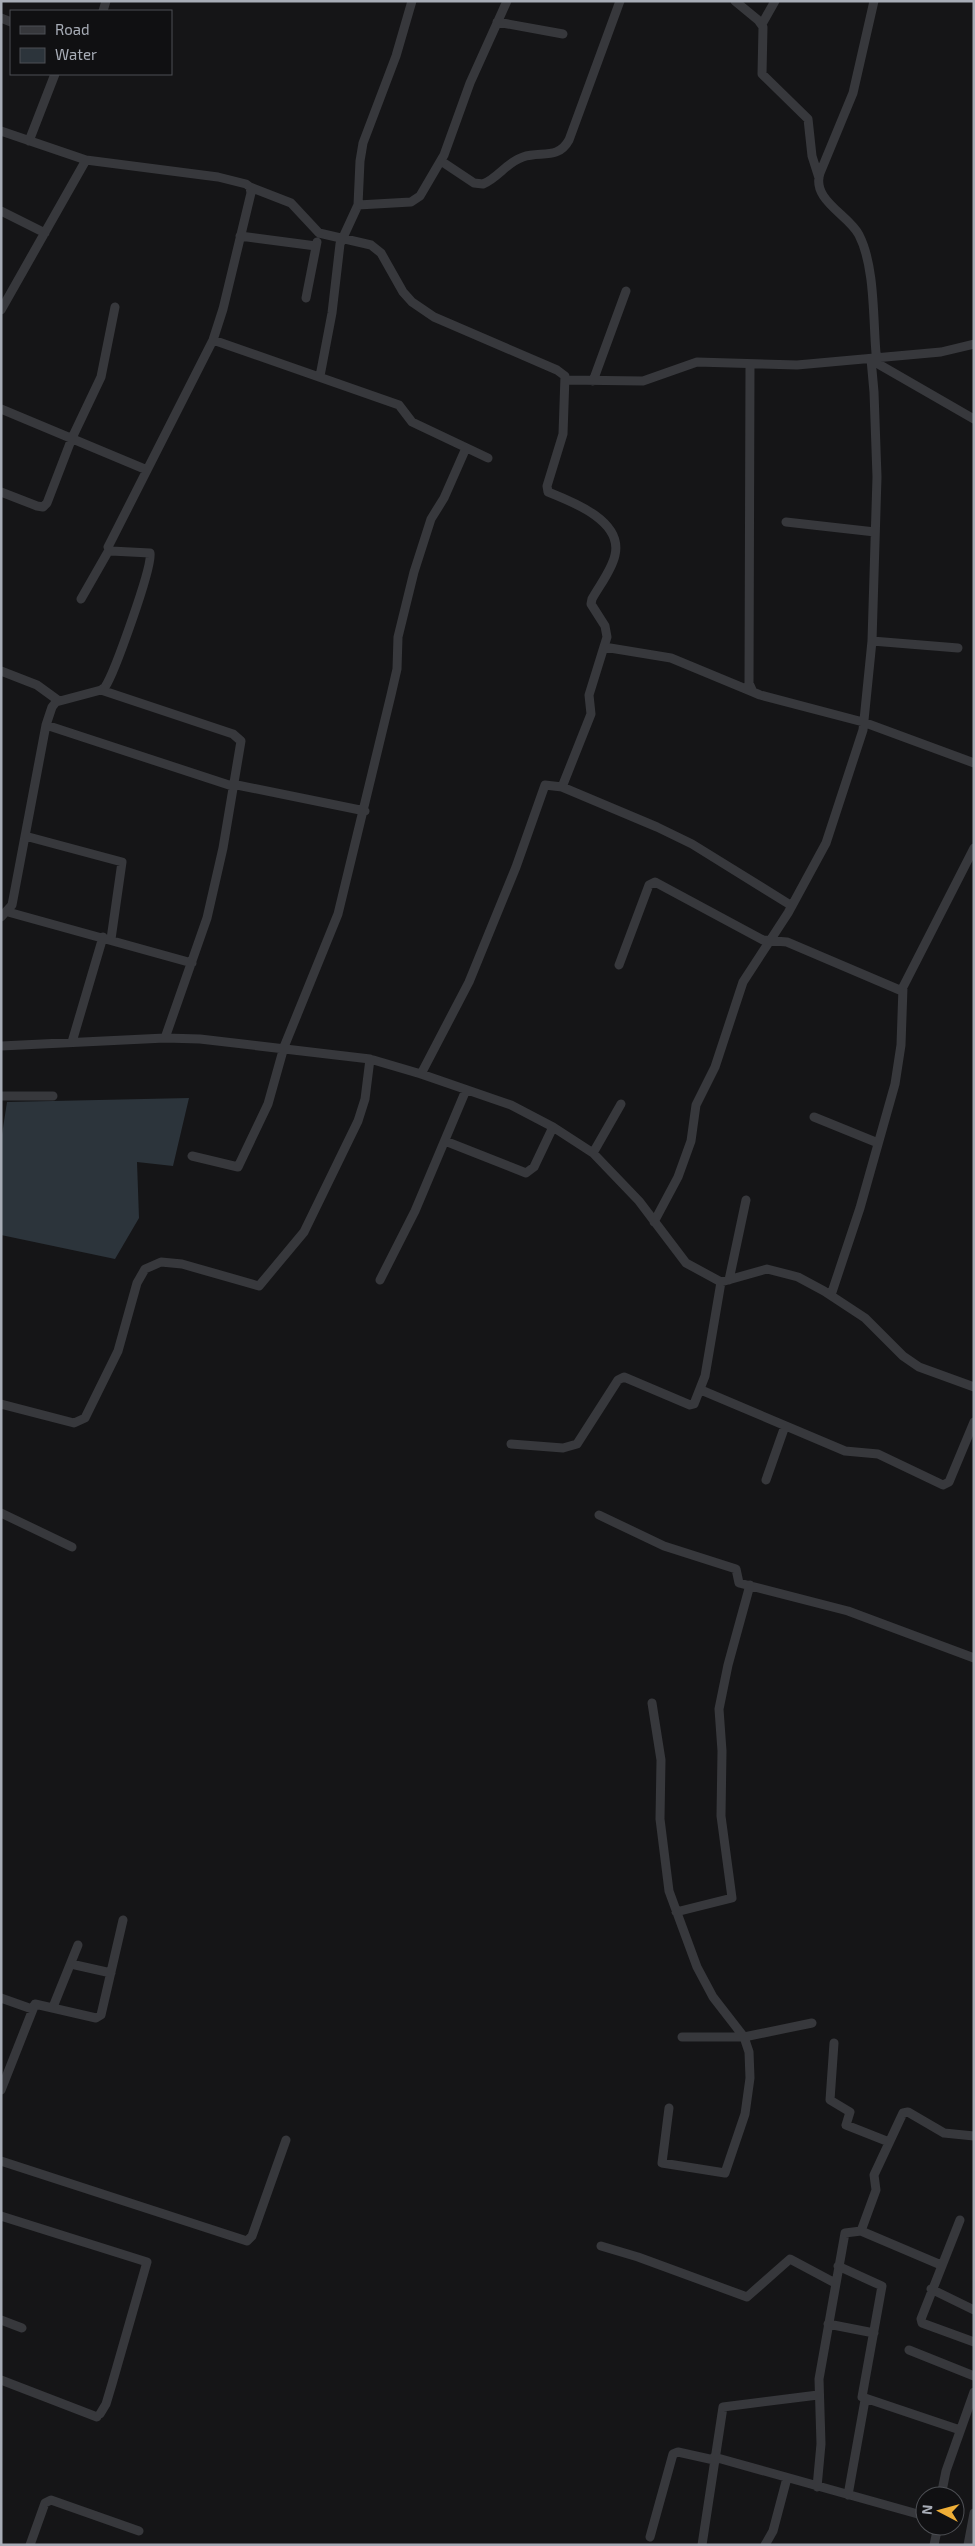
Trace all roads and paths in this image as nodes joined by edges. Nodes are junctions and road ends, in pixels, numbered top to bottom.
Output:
1 (412, 1) edge
2 (507, 1) edge
3 (620, 1) edge
4 (734, 1) edge
5 (776, 1) edge
6 (874, 1) edge
7 (497, 22) junction
8 (762, 24) junction
9 (563, 34) dead end
10 (55, 75) edge
11 (1, 131) edge
12 (29, 141) junction
13 (86, 160) junction
14 (441, 161) junction
15 (819, 178) junction
16 (250, 187) junction
17 (358, 205) junction
18 (1, 212) edge
19 (45, 233) junction
20 (319, 233) junction
21 (240, 236) junction
22 (342, 238) junction
23 (316, 246) junction
24 (626, 291) dead end
25 (306, 298) dead end
26 (115, 306) dead end
27 (1, 310) edge
28 (213, 340) junction
29 (974, 344) edge
30 (874, 359) junction
31 (750, 364) junction
32 (320, 376) junction
33 (566, 380) junction
34 (593, 381) junction
35 (1, 409) edge
36 (974, 419) edge
37 (72, 438) junction
38 (466, 448) junction
39 (488, 458) dead end
40 (146, 470) junction
41 (1, 492) edge
42 (786, 522) dead end
43 (875, 532) junction
44 (109, 550) junction
45 (80, 599) dead end
46 (872, 641) junction
47 (604, 647) junction
48 (958, 648) dead end
49 (1, 671) edge
50 (101, 690) junction
51 (753, 692) junction
52 (59, 700) junction
53 (864, 722) junction
54 (46, 725) junction
55 (974, 763) edge
56 (232, 785) junction
57 (562, 787) junction
58 (365, 811) junction
59 (25, 836) junction
60 (974, 848) edge
61 (792, 906) junction
62 (4, 914) edge
63 (107, 938) junction
64 (770, 941) junction
65 (192, 963) junction
66 (619, 965) dead end
67 (902, 991) junction
68 (165, 1038) junction
69 (72, 1042) junction
70 (1, 1046) edge
71 (284, 1047) junction
72 (370, 1059) junction
73 (421, 1074) junction
74 (466, 1090) junction
75 (1, 1096) edge
76 (53, 1096) dead end
77 (621, 1104) dead end
78 (814, 1117) dead end
79 (552, 1127) junction
80 (445, 1141) junction
81 (878, 1142) junction
82 (593, 1153) junction
83 (192, 1156) dead end
84 (746, 1200) dead end
85 (654, 1222) junction
86 (380, 1280) dead end
87 (725, 1281) junction
88 (831, 1295) junction
89 (974, 1387) edge
90 (701, 1390) junction
91 (1, 1404) edge
92 (974, 1422) edge
93 (785, 1426) junction
94 (512, 1444) dead end
95 (766, 1480) dead end
96 (1, 1513) edge
97 (599, 1516) dead end
98 (72, 1547) dead end
99 (750, 1586) junction
100 (974, 1658) edge
101 (652, 1703) dead end
102 (676, 1912) junction
103 (123, 1920) dead end
104 (78, 1946) dead end
105 (71, 1964) junction
106 (110, 1973) junction
107 (1, 1998) edge
108 (53, 2007) junction
109 (32, 2009) junction
110 (812, 2023) dead end
111 (682, 2037) dead end
112 (744, 2037) junction
113 (834, 2043) dead end
114 (1, 2059) edge
115 (11, 2063) junction
116 (1, 2090) edge
117 (669, 2108) dead end
118 (974, 2136) edge
119 (286, 2140) dead end
120 (889, 2142) junction
121 (1, 2161) edge
122 (1, 2216) edge
123 (960, 2220) dead end
124 (861, 2231) junction
125 (601, 2246) dead end
126 (941, 2265) junction
127 (838, 2266) junction
128 (835, 2283) junction
129 (931, 2289) junction
130 (974, 2310) edge
131 (1, 2320) edge
132 (828, 2324) junction
133 (22, 2328) dead end
134 (874, 2332) junction
135 (974, 2342) edge
136 (909, 2350) dead end
137 (974, 2376) edge
138 (1, 2380) edge
139 (974, 2392) edge
140 (818, 2395) junction
141 (865, 2400) junction
142 (960, 2430) junction
143 (714, 2458) junction
144 (787, 2478) junction
145 (943, 2486) edge
146 (817, 2487) junction
147 (848, 2495) junction
148 (915, 2513) edge
149 (974, 2513) edge
150 (139, 2531) dead end
151 (650, 2537) dead end
152 (30, 2545) edge
153 (702, 2545) edge
154 (765, 2545) edge
155 (968, 2545) edge

1 - 17 street
2 - 7 street
3 - 14 street
4 - 8 street
5 - 8 street
6 - 15 street
7 - 9 street
7 - 14 street
8 - 15 street
10 - 12 street
11 - 12 street
12 - 13 street
13 - 16 street
13 - 19 street
14 - 17 street
15 - 30 street
16 - 20 street
16 - 21 street
17 - 22 street
18 - 19 street
19 - 27 street
20 - 22 street
20 - 23 street
21 - 23 street
21 - 28 street
22 - 32 street
22 - 33 street
23 - 25 street
24 - 34 street
26 - 37 street
28 - 32 street
28 - 40 street
29 - 30 street
30 - 31 street
30 - 36 street
30 - 43 street
31 - 34 street
31 - 51 street
32 - 38 street
33 - 34 street
33 - 47 street
35 - 37 street
37 - 40 street
37 - 41 street
38 - 39 street
38 - 58 street
40 - 44 street
42 - 43 street
43 - 46 street
44 - 45 street
44 - 50 street
46 - 48 street
46 - 53 street
47 - 51 street
47 - 57 street
49 - 52 street
50 - 52 street
50 - 56 street
51 - 53 street
52 - 54 street
53 - 55 street
53 - 61 street
54 - 56 street
54 - 59 street
56 - 58 street
56 - 65 street
57 - 61 street
57 - 73 street
58 - 71 street
59 - 62 street
59 - 63 street
60 - 67 street
61 - 64 street
62 - 63 street
63 - 65 street
63 - 69 street
64 - 66 street
64 - 67 street
64 - 85 street
65 - 68 street
67 - 81 street
68 - 69 street
68 - 71 street
69 - 70 street
71 - 72 street
71 - 83 street
72 - 73 street
72 - 91 street
73 - 74 street
74 - 79 street
74 - 80 street
75 - 76 street
77 - 82 street
78 - 81 street
79 - 80 street
79 - 82 street
80 - 86 street
81 - 88 street
82 - 85 street
84 - 87 street
85 - 87 street
87 - 88 street
87 - 90 street
88 - 89 street
90 - 93 street
90 - 94 street
92 - 93 street
93 - 95 street
96 - 98 street
97 - 99 street
99 - 100 street
99 - 102 street
101 - 102 street
102 - 112 street
103 - 106 street
104 - 105 street
105 - 106 street
105 - 108 street
106 - 108 street
107 - 109 street
108 - 109 street
109 - 115 street
110 - 112 street
111 - 112 street
112 - 117 street
113 - 120 street
114 - 115 street
115 - 116 street
118 - 120 street
119 - 121 street
120 - 124 street
122 - 138 street
123 - 126 street
124 - 126 street
124 - 127 street
125 - 128 street
126 - 129 street
127 - 128 street
127 - 134 street
128 - 132 street
129 - 130 street
129 - 135 street
131 - 133 street
132 - 134 street
132 - 140 street
134 - 141 street
136 - 137 street
139 - 142 street
140 - 143 street
140 - 146 street
141 - 142 street
141 - 147 street
142 - 145 street
143 - 144 street
143 - 151 street
143 - 153 street
144 - 146 street
144 - 154 street
146 - 147 street
147 - 148 street
149 - 155 street
150 - 152 street

